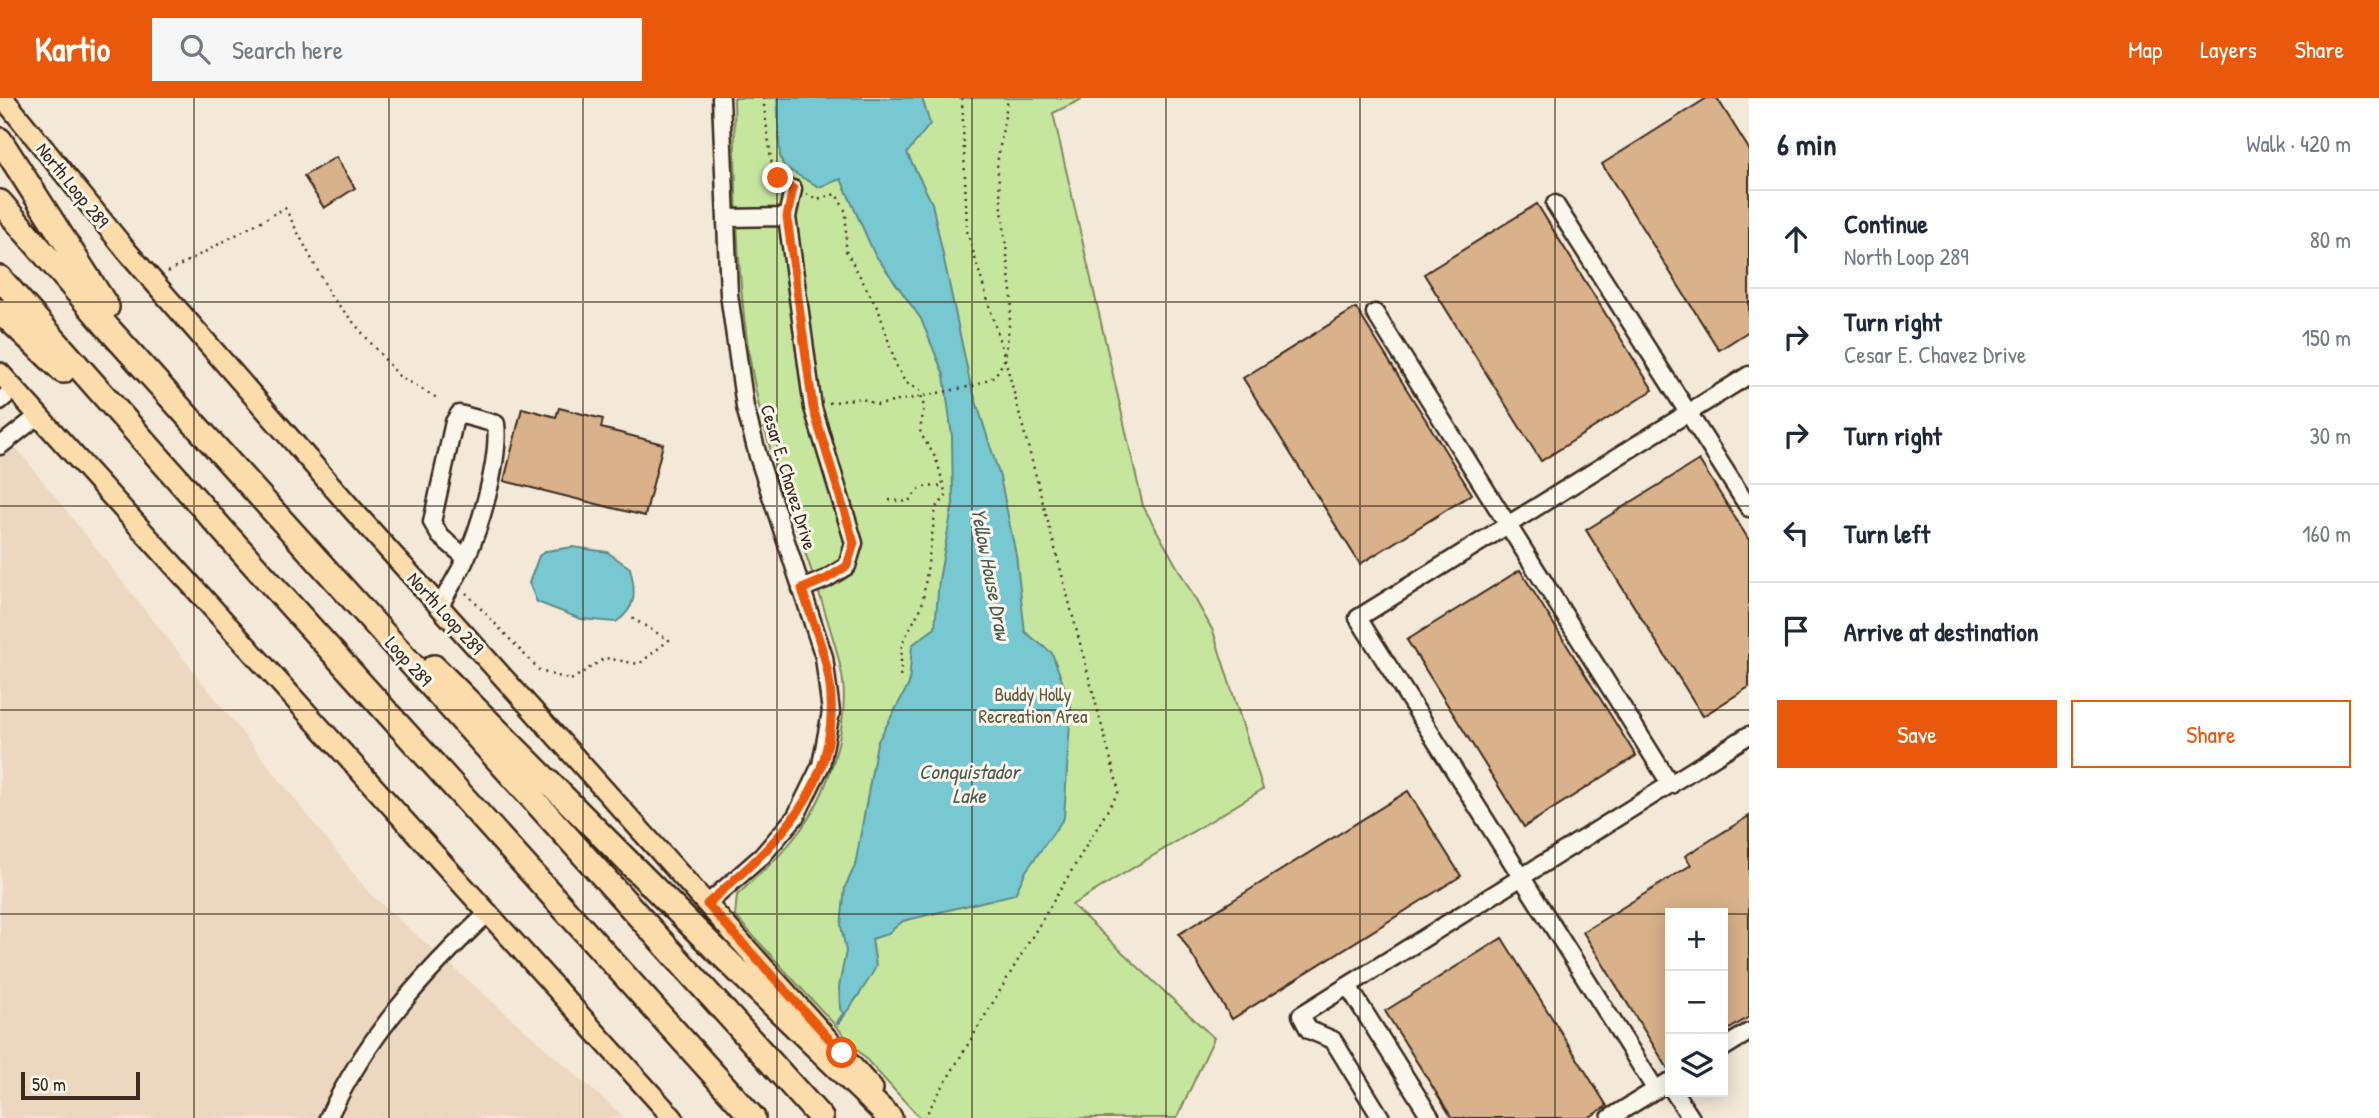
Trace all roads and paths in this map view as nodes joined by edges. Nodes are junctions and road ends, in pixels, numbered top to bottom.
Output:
1 (3, 98) edge
2 (721, 98) edge
3 (763, 98) edge
4 (962, 98) edge
5 (1008, 98) edge
6 (0, 141) edge
7 (793, 189) junction
8 (0, 202) edge
9 (1555, 204) dead end
10 (787, 217) junction
11 (726, 218) junction
12 (159, 276) dead end
13 (0, 278) edge
14 (0, 310) edge
15 (1375, 313) dead end
16 (1005, 359) junction
17 (0, 373) edge
18 (1749, 375) edge
19 (7, 395) edge
20 (922, 396) junction
21 (437, 398) dead end
22 (176, 403) junction
23 (813, 408) junction
24 (1689, 412) junction
25 (38, 416) junction
26 (0, 446) edge
27 (943, 486) junction
28 (889, 500) dead end
29 (1749, 508) edge
30 (1507, 525) junction
31 (227, 536) junction
32 (466, 558) junction
33 (454, 580) junction
34 (802, 589) junction
35 (348, 594) junction
36 (440, 606) junction
37 (630, 617) dead end
38 (900, 679) dead end
39 (1749, 735) edge
40 (1671, 785) junction
41 (1522, 878) junction
42 (707, 904) junction
43 (489, 912) junction
44 (1348, 986) junction
45 (1749, 1032) edge
46 (1728, 1045) edge
47 (1665, 1082) edge
48 (1665, 1088) edge
49 (1676, 1097) edge
50 (328, 1118) edge
51 (673, 1118) edge
52 (753, 1118) edge
53 (821, 1118) edge
54 (890, 1118) edge
55 (900, 1118) edge
56 (924, 1118) edge
57 (1381, 1118) edge
58 (1432, 1118) edge
59 (1610, 1118) edge
60 (1691, 1118) edge

1 - 36 main road, North Loop 289
2 - 11 street, Cesar E. Chavez Drive
3 - 7 path
4 - 16 path
5 - 16 path
6 - 22 highway
7 - 10 street
7 - 20 path
8 - 22 highway, Loop 289
9 - 24 street
10 - 11 street
10 - 23 street
11 - 34 street, Cesar E. Chavez Drive
12 - 21 path
13 - 31 highway
14 - 31 highway
15 - 30 street
16 - 20 path
16 - 56 path
17 - 19 main road
18 - 24 street
19 - 25 main road
20 - 23 path
20 - 27 path
22 - 35 highway, Loop 289
23 - 34 street
24 - 29 street
24 - 30 street
25 - 26 street
25 - 43 main road
27 - 28 path
27 - 38 path
30 - 40 street
30 - 41 street
31 - 52 highway
32 - 32 street
32 - 33 street
33 - 36 street
33 - 37 path
34 - 42 street, Cesar E. Chavez Drive
35 - 53 highway, Loop 289
35 - 54 highway
36 - 42 main road, North Loop 289
39 - 40 street
40 - 41 street
41 - 44 street
41 - 47 street
42 - 55 main road, North Loop 289
43 - 50 street
43 - 51 main road
44 - 57 street
44 - 58 street
45 - 46 street
48 - 59 street
49 - 60 street

